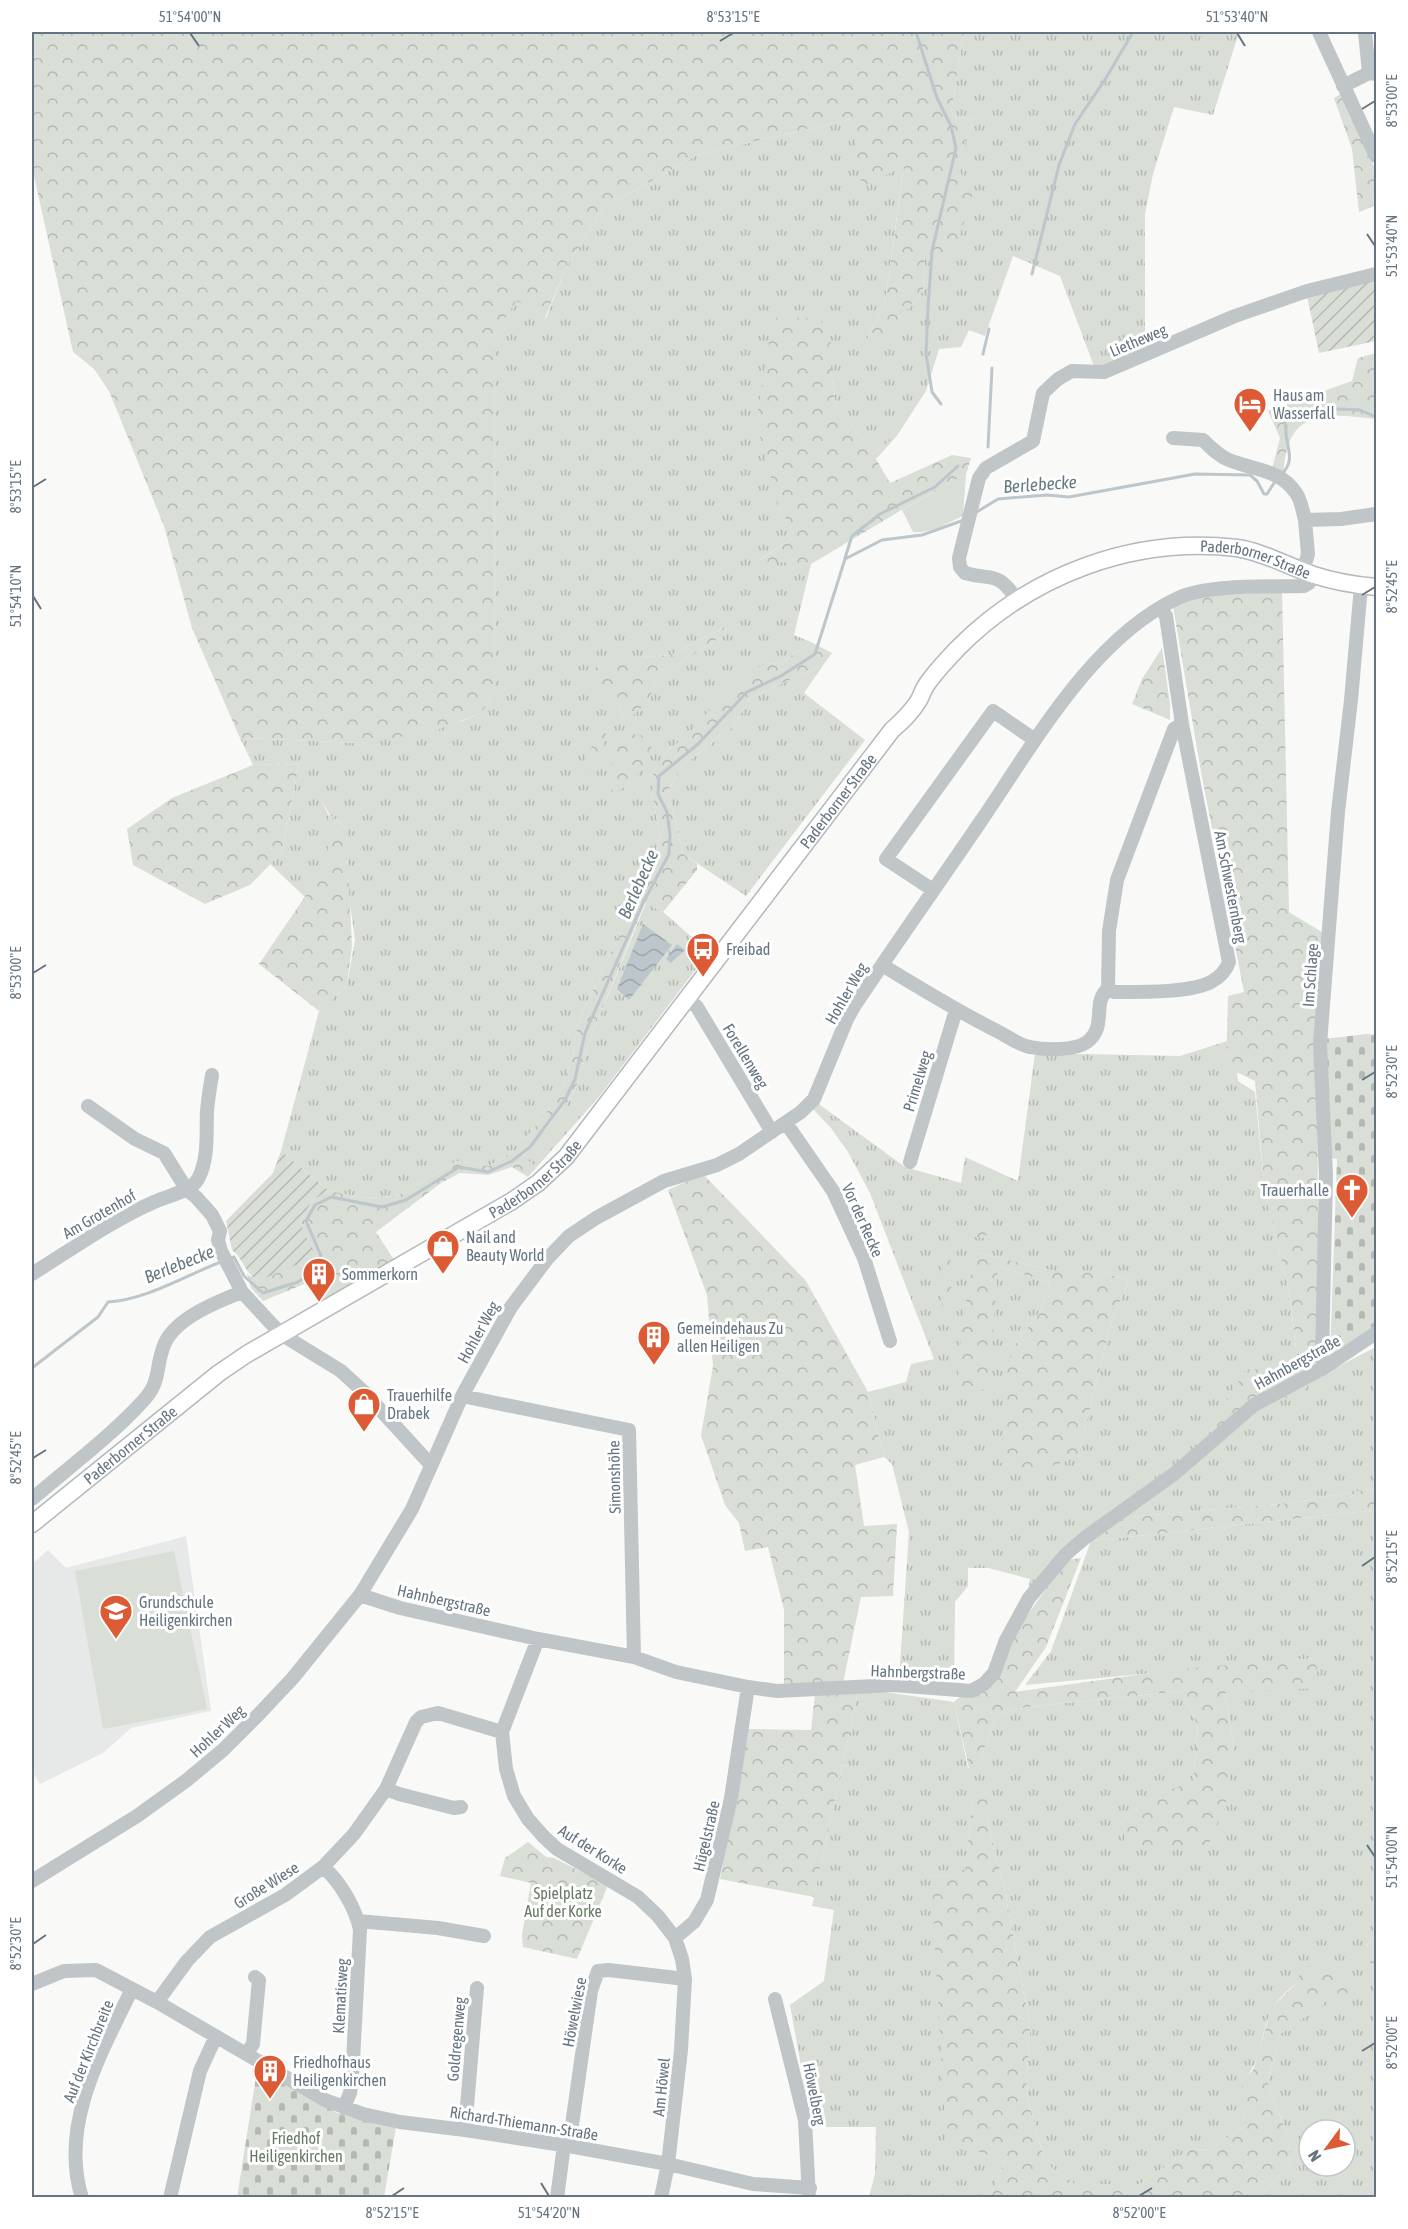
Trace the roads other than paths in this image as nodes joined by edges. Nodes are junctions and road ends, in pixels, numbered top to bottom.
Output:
1 (1318, 32) edge
2 (1365, 32) edge
3 (1373, 74) edge
4 (1343, 86) junction
5 (1377, 156) edge
6 (1377, 274) edge
7 (1173, 438) dead end
8 (1377, 514) edge
9 (1305, 520) junction
10 (1308, 573) junction
11 (1369, 586) edge
12 (1017, 600) junction
13 (1160, 608) junction
14 (1182, 724) junction
15 (1035, 740) junction
16 (933, 890) junction
17 (882, 965) junction
18 (1108, 990) junction
19 (688, 999) junction
20 (956, 1010) junction
21 (212, 1075) dead end
22 (88, 1106) dead end
23 (786, 1123) junction
24 (772, 1132) junction
25 (910, 1162) dead end
26 (187, 1190) junction
27 (32, 1274) edge
28 (242, 1292) junction
29 (1377, 1333) edge
30 (281, 1334) junction
31 (890, 1341) dead end
32 (1325, 1367) junction
33 (462, 1396) junction
34 (431, 1465) junction
35 (32, 1498) edge
36 (32, 1524) edge
37 (360, 1594) junction
38 (538, 1639) junction
39 (634, 1657) junction
40 (748, 1687) junction
41 (502, 1732) junction
42 (386, 1789) junction
43 (461, 1807) dead end
44 (323, 1867) junction
45 (32, 1881) edge
46 (358, 1921) junction
47 (484, 1936) dead end
48 (675, 1938) junction
49 (255, 1977) dead end
50 (685, 1979) junction
51 (32, 1984) edge
52 (477, 1988) dead end
53 (132, 1989) junction
54 (775, 1999) dead end
55 (157, 2002) junction
56 (216, 2036) junction
57 (247, 2053) junction
58 (344, 2108) junction
59 (465, 2130) junction
60 (566, 2145) junction
61 (668, 2164) junction
62 (809, 2193) edge
63 (82, 2198) edge
64 (170, 2198) edge
65 (557, 2198) edge
66 (661, 2198) edge

1 - 4 street
2 - 3 street
3 - 4 street
4 - 5 street
6 - 12 street, Lietheweg
7 - 9 street
8 - 9 street
9 - 10 street
10 - 11 main road, Paderborner Straße
10 - 12 main road, Paderborner Straße
10 - 13 street, Hohler Weg
11 - 32 street, Im Schlage
12 - 19 main road, Paderborner Straße
13 - 14 street, Am Schwesternberg
13 - 15 street, Hohler Weg
14 - 18 street
14 - 18 street, Am Schwesternberg
15 - 16 street, Hohler Weg
15 - 16 street
16 - 17 street, Hohler Weg
17 - 20 street
17 - 23 street, Hohler Weg
18 - 20 street
19 - 24 street, Forellenweg
19 - 30 main road, Paderborner Straße
20 - 25 street, Primelweg
21 - 26 street
22 - 26 street
23 - 24 street, Hohler Weg
23 - 31 street, Vor der Recke
24 - 33 street, Hohler Weg
26 - 27 street, Am Grotenhof
26 - 28 street
28 - 30 street
28 - 35 street
29 - 32 street, Hahnbergstraße
30 - 34 street
30 - 36 main road, Paderborner Straße
32 - 40 street, Hahnbergstraße
33 - 34 street, Hohler Weg
33 - 39 street, Simonshöhe
34 - 37 street, Hohler Weg
37 - 38 street, Hahnbergstraße
37 - 45 street, Hohler Weg
38 - 39 street, Hahnbergstraße
38 - 41 street, Auf der Korke
39 - 40 street, Hahnbergstraße
40 - 48 street, Hügelstraße
41 - 42 street, Große Wiese
41 - 48 street, Auf der Korke
42 - 43 street
42 - 44 street, Große Wiese
44 - 46 street, Klematisweg
44 - 55 street, Große Wiese
46 - 47 street
46 - 58 street, Klematisweg
48 - 50 street
49 - 57 street
50 - 60 street, Höwelwiese
50 - 61 street, Am Höwel
51 - 53 street, Richard-Thiemann-Straße
52 - 59 street, Goldregenweg
53 - 55 street, Richard-Thiemann-Straße
53 - 63 street, Auf der Kirchbreite
54 - 62 street, Höwelberg
55 - 56 street, Richard-Thiemann-Straße
56 - 57 street, Richard-Thiemann-Straße
56 - 64 street
57 - 58 street, Richard-Thiemann-Straße
58 - 59 street, Richard-Thiemann-Straße
59 - 60 street, Richard-Thiemann-Straße
60 - 61 street, Richard-Thiemann-Straße
60 - 65 street
61 - 62 street, Richard-Thiemann-Straße
61 - 66 street, Am Höwel

